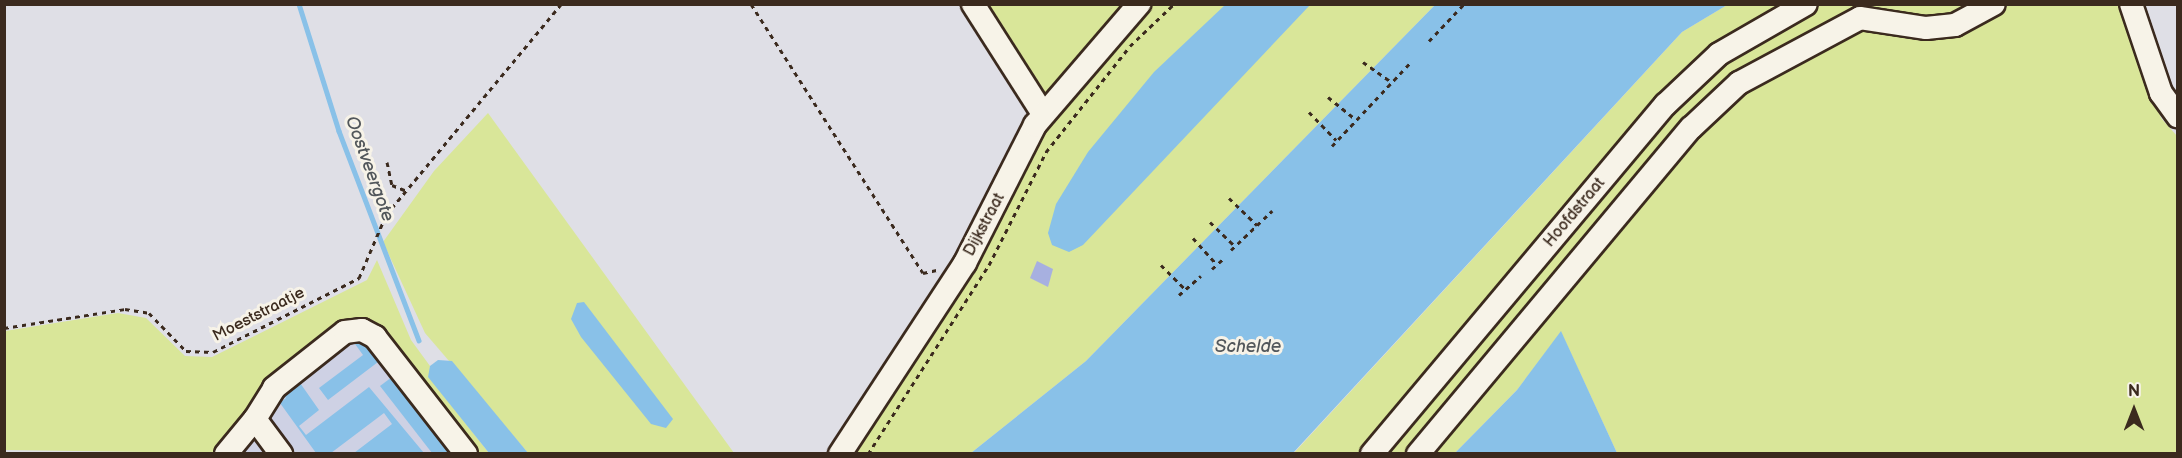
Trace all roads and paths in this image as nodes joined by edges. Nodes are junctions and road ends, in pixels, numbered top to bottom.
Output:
1 (561, 4) edge
2 (751, 4) edge
3 (973, 4) edge
4 (1139, 4) edge
5 (1174, 4) edge
6 (1464, 4) edge
7 (1806, 4) edge
8 (1994, 4) edge
9 (2131, 4) edge
10 (1428, 41) dead end
11 (1363, 62) dead end
12 (1411, 62) dead end
13 (1390, 81) junction
14 (1328, 96) dead end
15 (1309, 112) dead end
16 (1043, 114) junction
17 (2178, 116) edge
18 (1354, 118) junction
19 (1336, 140) junction
20 (1332, 146) dead end
21 (387, 162) dead end
22 (407, 191) junction
23 (1229, 198) dead end
24 (1272, 211) dead end
25 (1210, 222) dead end
26 (1257, 225) junction
27 (1193, 238) dead end
28 (1235, 246) junction
29 (1231, 250) dead end
30 (1223, 259) dead end
31 (1161, 265) dead end
32 (1217, 265) junction
33 (940, 267) dead end
34 (1212, 269) dead end
35 (1201, 276) dead end
36 (1185, 289) junction
37 (1179, 295) dead end
38 (4, 327) edge
39 (255, 419) junction
40 (226, 453) edge
41 (281, 453) edge
42 (466, 453) edge
43 (840, 453) edge
44 (868, 453) edge
45 (1372, 453) edge
46 (1418, 453) edge

1 - 22 path
2 - 33 path
3 - 16 street
4 - 16 street, Dijkstraat
5 - 44 path
6 - 10 path
7 - 45 street, Hoofdstraat
8 - 46 street
9 - 17 street
11 - 13 path
12 - 13 path
13 - 18 path
14 - 18 path
15 - 19 path
16 - 43 street, Dijkstraat
18 - 19 path
19 - 20 path
21 - 22 path
22 - 38 path, Moeststraatje
23 - 26 path
24 - 26 path
25 - 28 path
26 - 28 path
27 - 32 path
28 - 29 path
30 - 32 path
31 - 36 path
32 - 34 path
35 - 36 path
36 - 37 path
39 - 40 street
39 - 41 street
39 - 42 street

